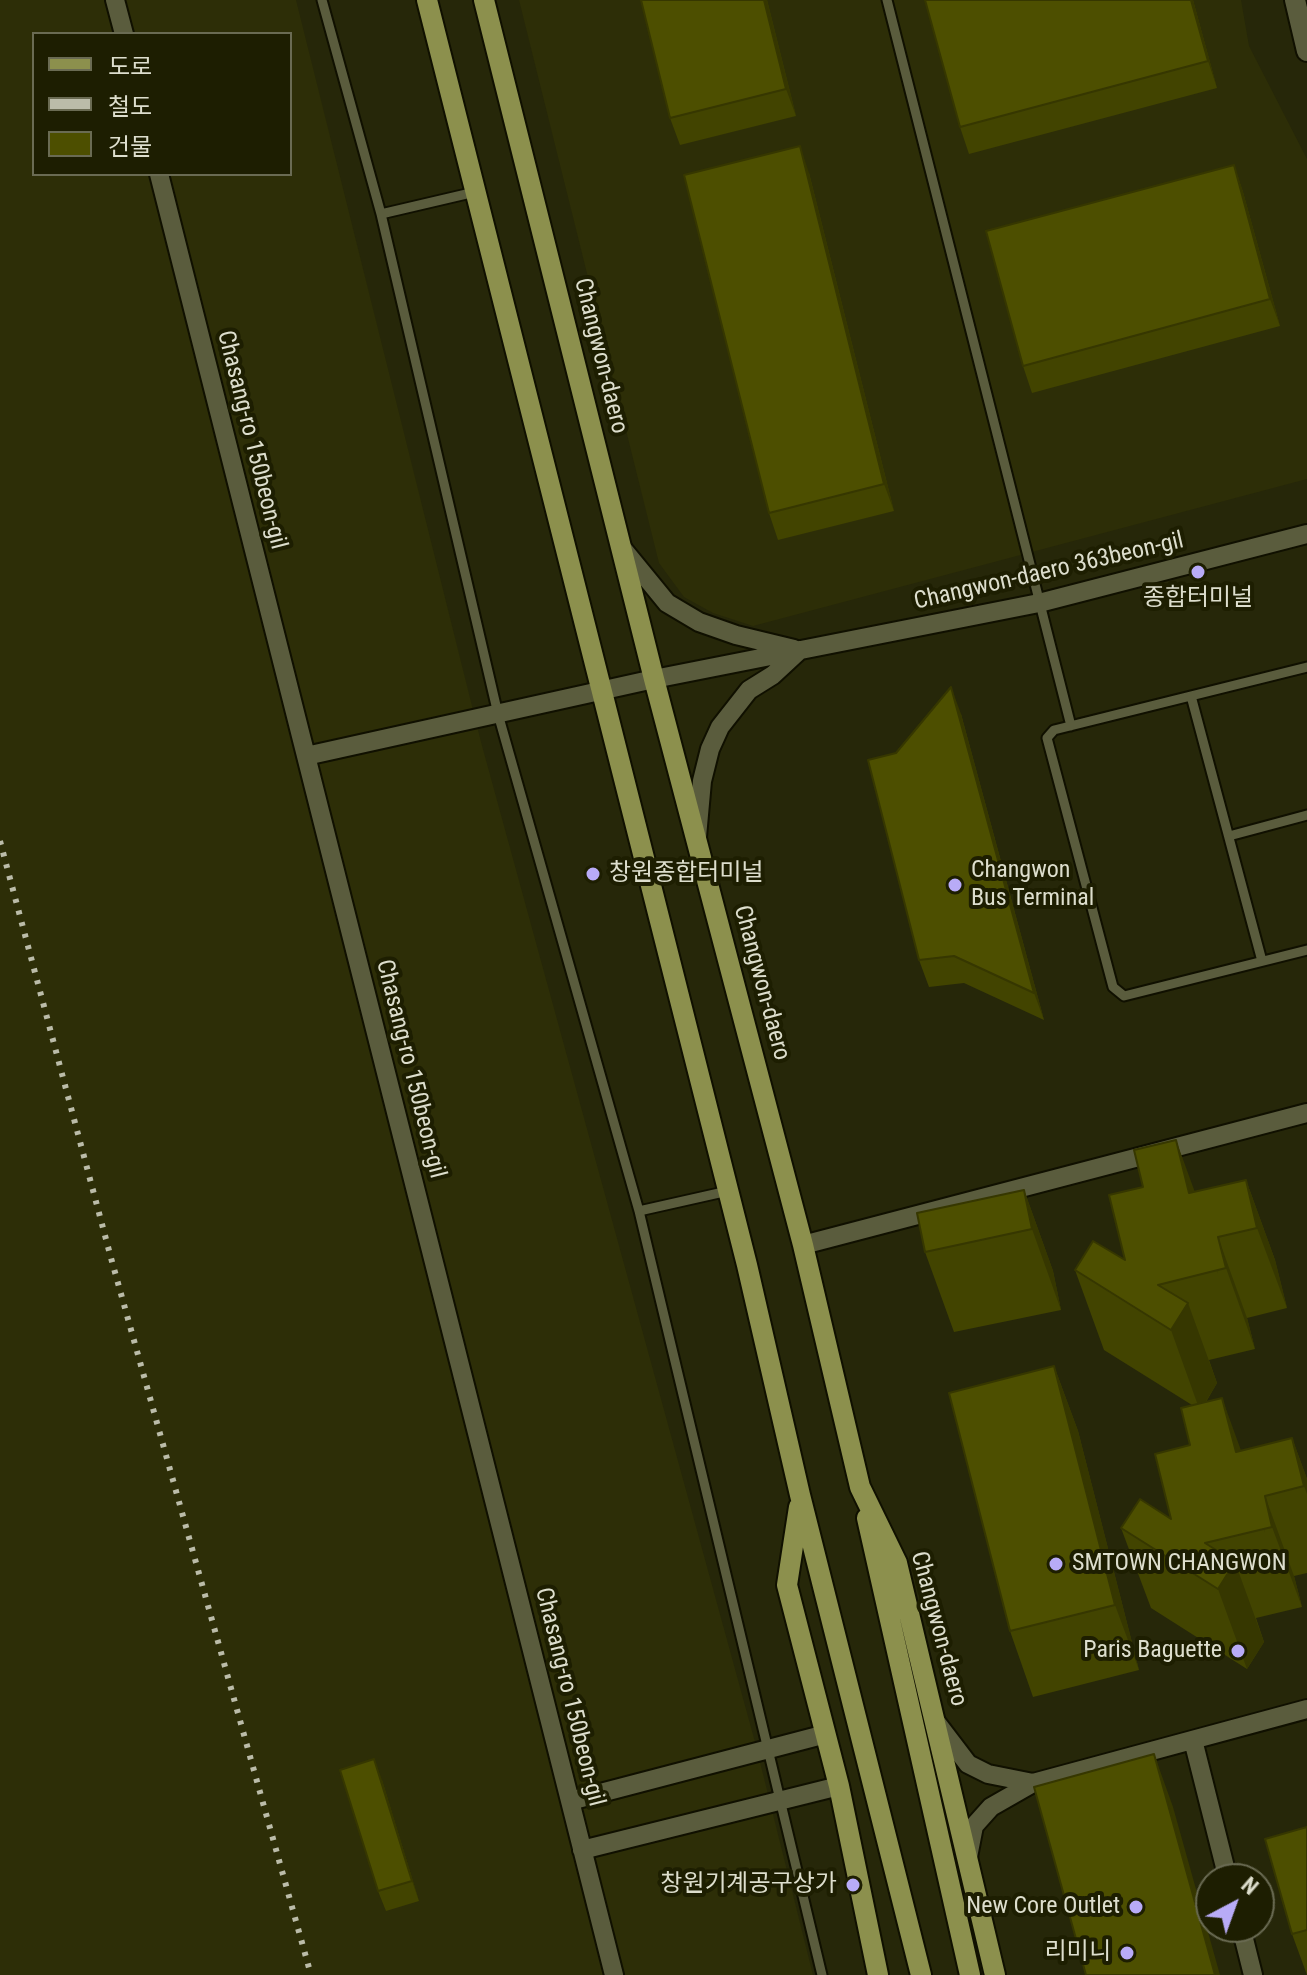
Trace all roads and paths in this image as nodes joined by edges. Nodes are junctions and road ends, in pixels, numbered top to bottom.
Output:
1 (115, 0) edge
2 (322, 0) edge
3 (427, 0) edge
4 (484, 0) edge
5 (887, 0) edge
6 (1295, 0) edge
7 (123, 32) edge
8 (1307, 51) edge
9 (160, 176) edge
10 (475, 192) junction
11 (381, 214) junction
12 (1307, 534) edge
13 (620, 545) junction
14 (1039, 603) junction
15 (800, 650) junction
16 (1307, 667) edge
17 (654, 679) junction
18 (602, 692) junction
19 (1191, 696) junction
20 (498, 714) junction
21 (1071, 726) junction
22 (306, 756) junction
23 (1307, 815) edge
24 (1229, 836) junction
25 (697, 843) junction
26 (1307, 950) edge
27 (1262, 961) junction
28 (1307, 1113) edge
29 (728, 1191) junction
30 (639, 1211) junction
31 (803, 1245) junction
32 (860, 1487) junction
33 (800, 1495) junction
34 (1307, 1709) edge
35 (936, 1722) junction
36 (826, 1734) junction
37 (1193, 1740) junction
38 (767, 1749) junction
39 (1033, 1783) junction
40 (839, 1786) junction
41 (570, 1801) junction
42 (781, 1801) junction
43 (582, 1850) junction
44 (966, 1862) junction
45 (1224, 1863) edge
46 (1245, 1943) edge
47 (614, 1975) edge
48 (822, 1975) edge
49 (878, 1975) edge
50 (921, 1975) edge
51 (970, 1975) edge
52 (995, 1975) edge
53 (1253, 1975) edge

1 - 7 street
2 - 11 lane
3 - 10 main road
4 - 13 main road, Changwon-daero
5 - 14 lane
6 - 8 main road
9 - 22 street, Chasang-ro 150beon-gil
10 - 11 lane
10 - 18 main road
11 - 20 lane
12 - 14 street, Changwon-daero 363beon-gil
13 - 15 street, Changwon-daero 363beon-gil
13 - 17 main road, Changwon-daero
14 - 15 street, Changwon-daero 363beon-gil
14 - 21 lane
15 - 17 street, Changwon-daero 363beon-gil
15 - 25 street
16 - 19 lane
17 - 18 street, Changwon-daero 363beon-gil
17 - 25 main road, Changwon-daero
18 - 20 street, Changwon-daero 363beon-gil
18 - 29 main road
19 - 21 lane
19 - 24 lane
20 - 22 street, Changwon-daero 363beon-gil
20 - 30 lane
21 - 27 lane
22 - 41 street, Chasang-ro 150beon-gil
23 - 24 lane
24 - 27 lane
25 - 31 main road, Changwon-daero
26 - 27 lane
28 - 31 street
29 - 30 lane
29 - 33 main road
30 - 38 lane
31 - 32 main road, Changwon-daero
32 - 35 main road, Changwon-daero
32 - 51 main road
33 - 36 main road
33 - 50 main road
34 - 37 street
35 - 39 street
35 - 44 main road, Changwon-daero
36 - 38 street
36 - 40 main road
37 - 39 street
37 - 45 street
38 - 41 street
38 - 42 lane
39 - 44 street
40 - 42 street
40 - 49 main road
41 - 43 street, Chasang-ro 150beon-gil
42 - 43 street
42 - 48 lane
43 - 47 street, Chasang-ro 150beon-gil
44 - 52 main road, Changwon-daero
46 - 53 street

